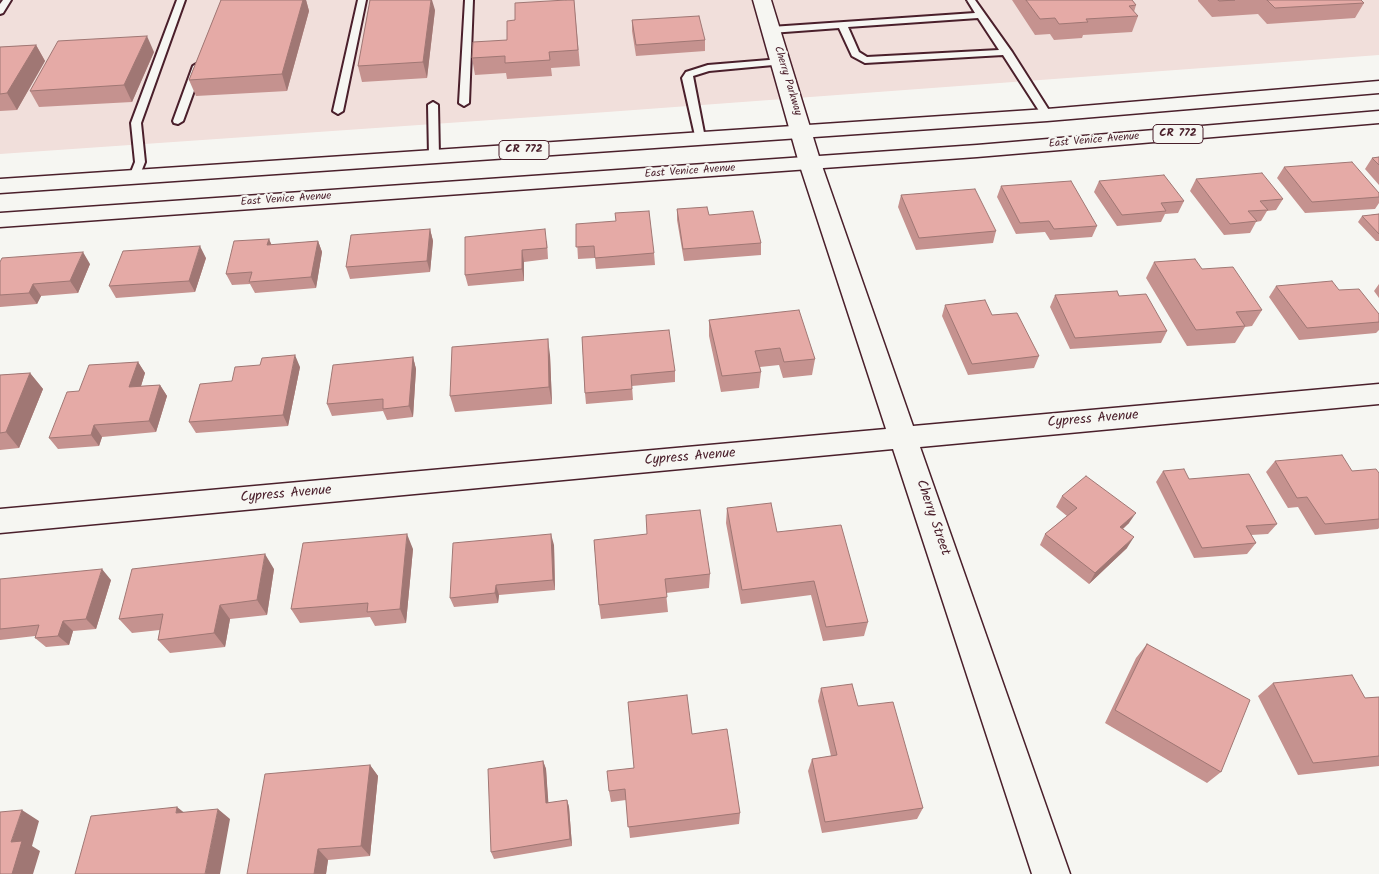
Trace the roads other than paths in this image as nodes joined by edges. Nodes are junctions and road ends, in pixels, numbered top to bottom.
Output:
1 (7, 0) edge
2 (181, 0) edge
3 (362, 0) edge
4 (469, 0) edge
5 (762, 0) edge
6 (971, 0) edge
7 (0, 11) edge
8 (981, 16) junction
9 (842, 26) junction
10 (771, 30) junction
11 (1007, 52) junction
12 (202, 56) edge
13 (781, 62) junction
14 (1379, 87) edge
15 (464, 103) dead end
16 (433, 105) dead end
17 (338, 111) dead end
18 (1047, 115) junction
19 (1379, 117) edge
20 (178, 121) dead end
21 (802, 131) junction
22 (700, 138) junction
23 (434, 156) junction
24 (810, 163) junction
25 (134, 177) junction
26 (0, 186) edge
27 (0, 220) edge
28 (1379, 394) edge
29 (905, 438) junction
30 (0, 521) edge
31 (1051, 874) edge

1 - 7 lane
2 - 25 lane
3 - 17 lane
4 - 15 lane
5 - 10 main road, Cherry Parkway
6 - 8 lane
8 - 9 lane
8 - 11 lane
9 - 10 lane
9 - 11 lane
10 - 13 main road, Cherry Parkway
11 - 18 lane
12 - 20 lane
13 - 21 main road, Cherry Parkway
13 - 22 lane
14 - 18 main road, CR 772
16 - 23 lane
18 - 21 main road, CR 772
19 - 24 main road, East Venice Avenue / CR 772
21 - 22 main road, CR 772
21 - 24 main road, Cherry Parkway
22 - 23 main road, CR 772
23 - 25 main road, CR 772
24 - 27 main road, East Venice Avenue / CR 772
24 - 29 main road, Cherry Street
25 - 26 main road, CR 772
28 - 29 main road, Cypress Avenue
29 - 30 main road, Cypress Avenue
29 - 31 main road, Cherry Street

